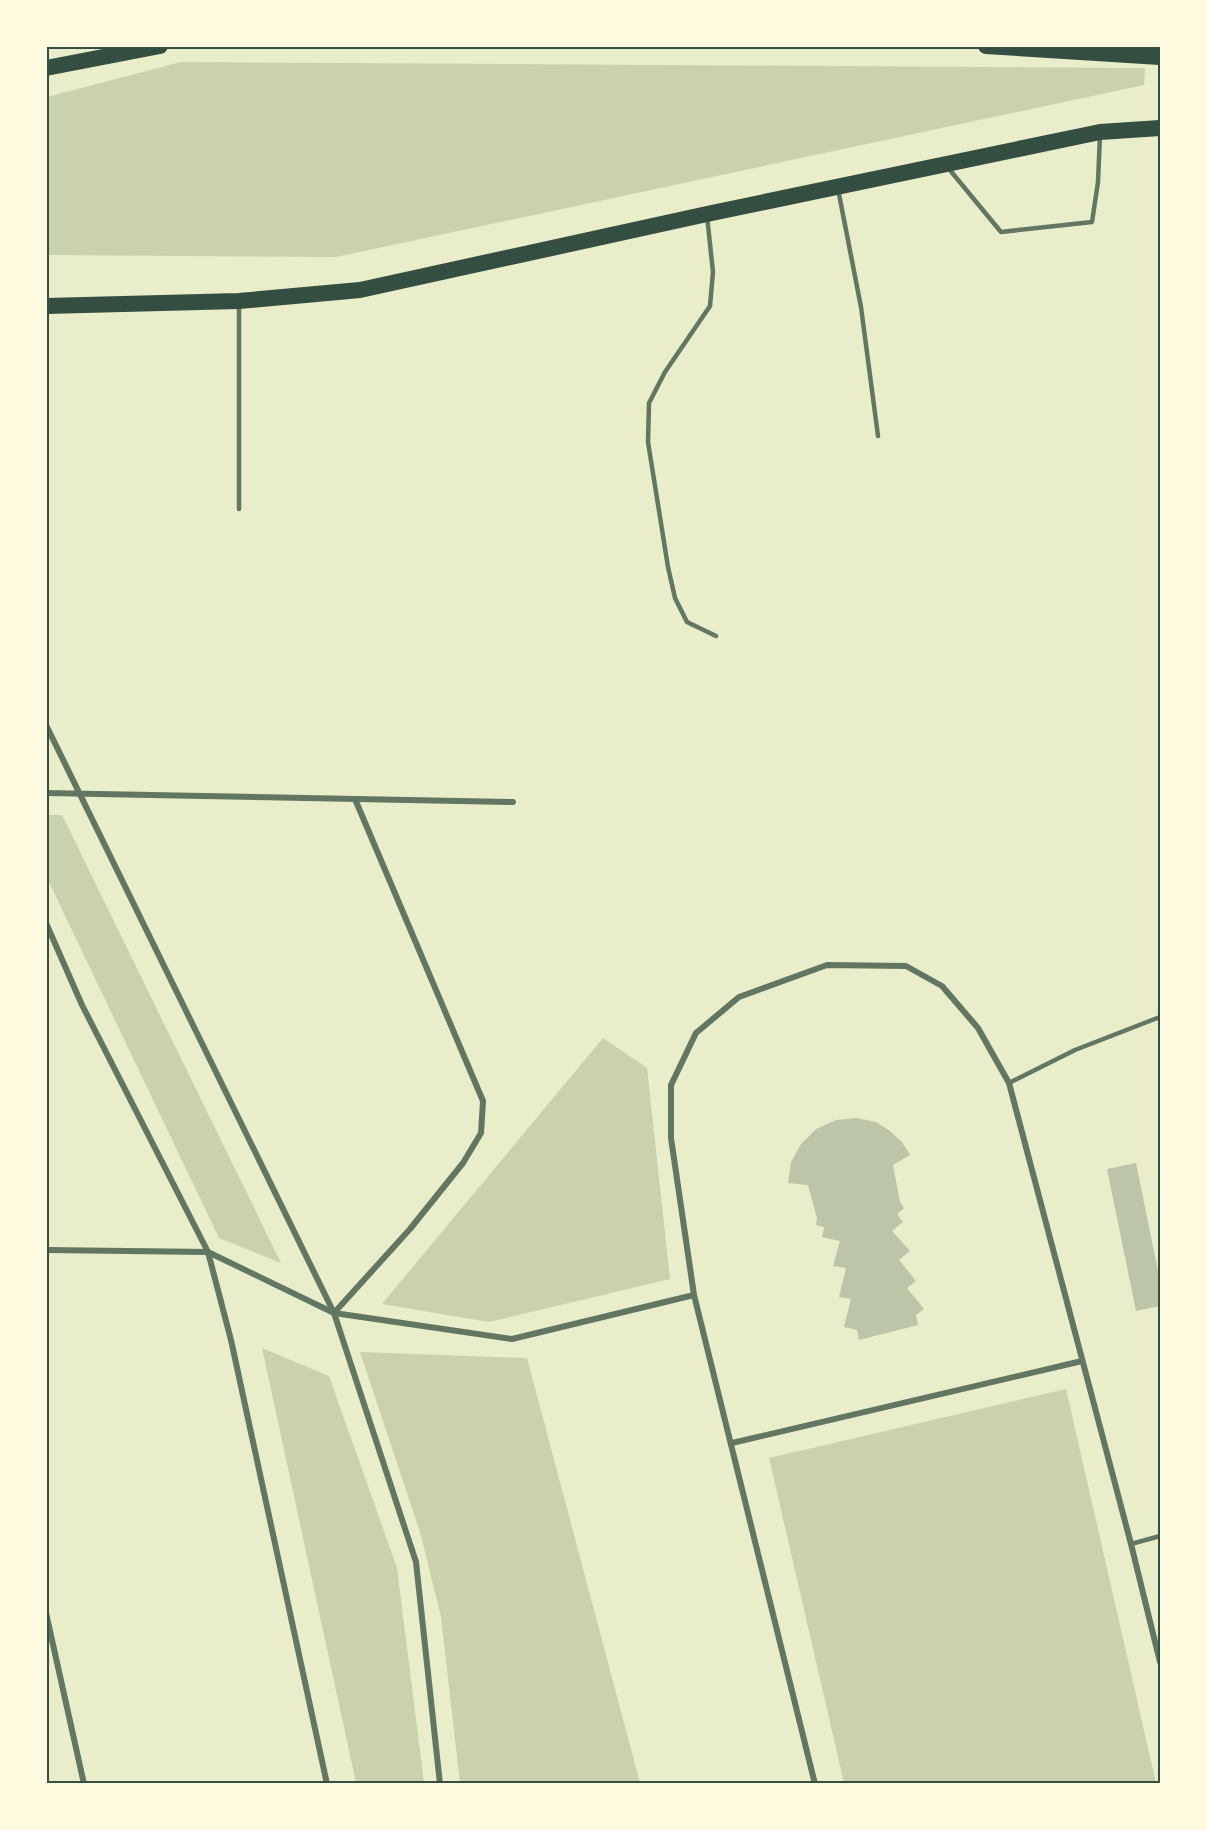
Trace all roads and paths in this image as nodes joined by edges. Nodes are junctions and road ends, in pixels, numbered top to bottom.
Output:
1 (160, 46) edge
2 (986, 46) edge
3 (1161, 57) edge
4 (46, 68) edge
5 (1161, 128) edge
6 (1100, 132) junction
7 (945, 165) junction
8 (837, 187) junction
9 (707, 214) junction
10 (239, 301) junction
11 (46, 306) edge
12 (878, 436) dead end
13 (238, 509) dead end
14 (716, 636) dead end
15 (46, 725) edge
16 (46, 793) edge
17 (80, 794) junction
18 (355, 799) junction
19 (513, 802) dead end
20 (46, 923) edge
21 (1161, 1017) edge
22 (1008, 1083) junction
23 (46, 1250) edge
24 (208, 1252) junction
25 (694, 1295) junction
26 (334, 1313) junction
27 (1082, 1361) junction
28 (732, 1443) junction
29 (1161, 1536) edge
30 (1131, 1544) junction
31 (46, 1613) edge
32 (1161, 1662) edge
33 (84, 1784) edge
34 (327, 1784) edge
35 (440, 1784) edge
36 (815, 1784) edge

1 - 4 highway
2 - 3 highway
5 - 6 highway
6 - 7 highway
6 - 7 lane
7 - 8 highway
8 - 9 highway
8 - 12 lane
9 - 10 highway
9 - 14 lane
10 - 11 highway
10 - 13 lane
15 - 17 street
16 - 17 street
17 - 18 street
17 - 26 street
18 - 19 street
18 - 26 street
20 - 24 street
21 - 22 lane
22 - 25 street
22 - 27 street
23 - 24 street
24 - 26 street
24 - 34 street
25 - 26 street
25 - 28 street
26 - 35 street
27 - 28 street
27 - 30 street
28 - 36 street
29 - 30 lane
30 - 32 street
31 - 33 street

